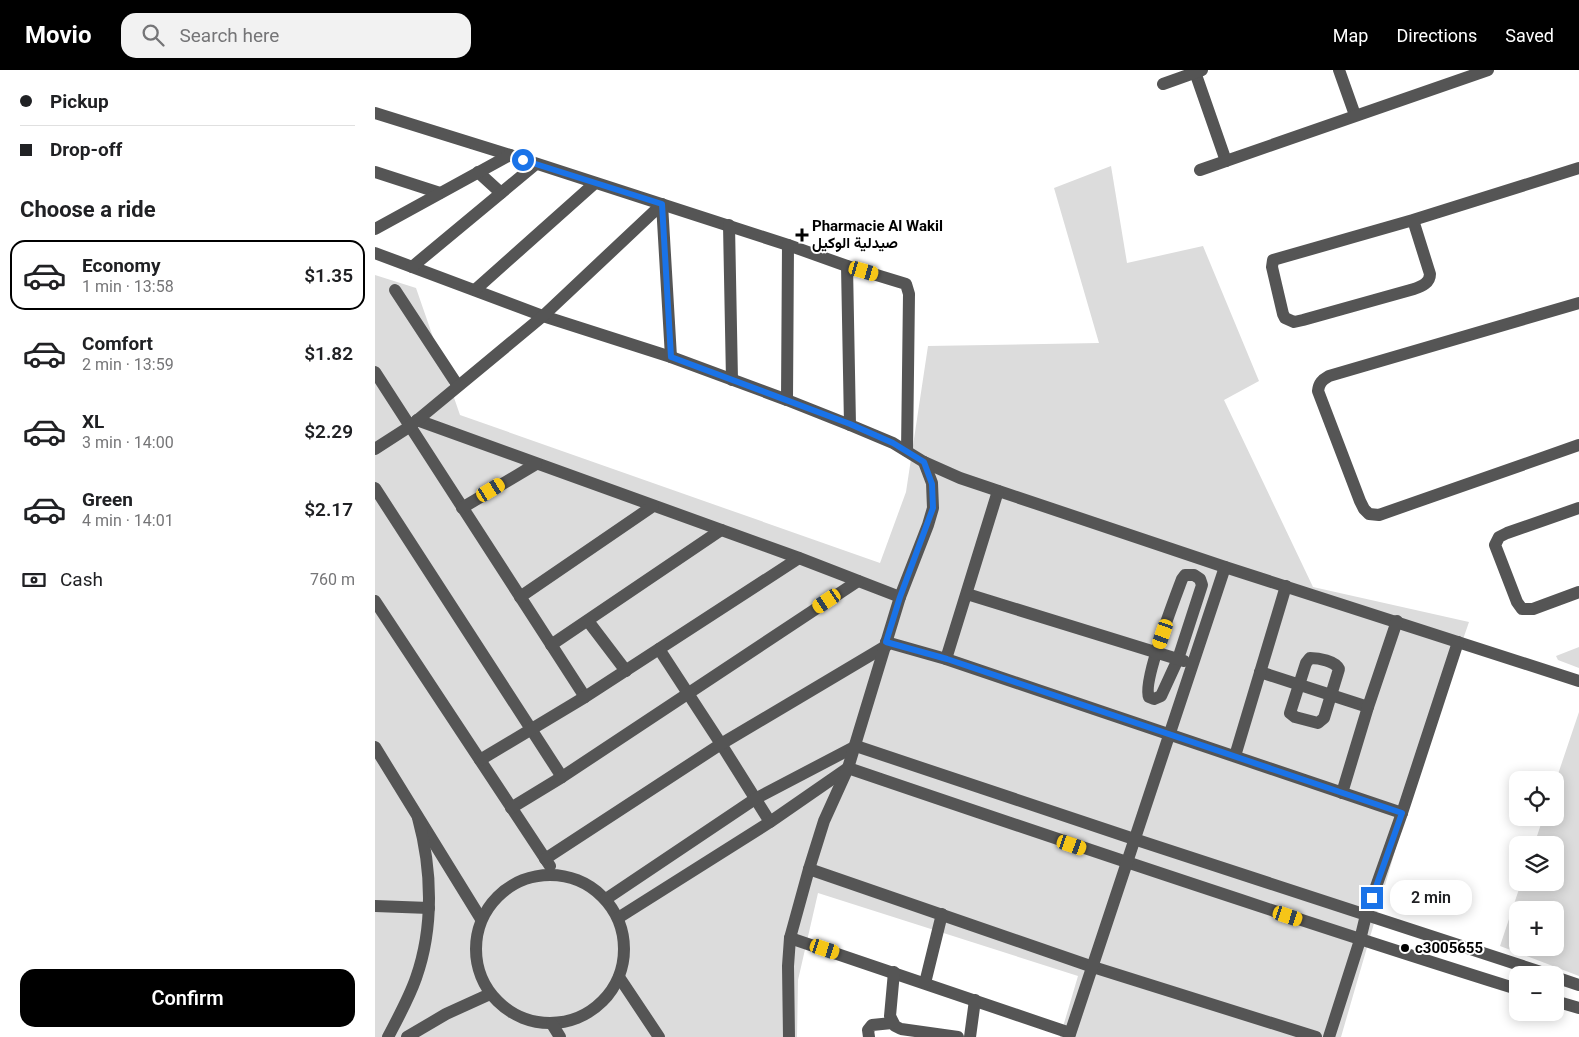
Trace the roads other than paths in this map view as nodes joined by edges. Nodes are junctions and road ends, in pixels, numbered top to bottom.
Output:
1 (1339, 70) edge
2 (1198, 71) edge
3 (1485, 71) edge
4 (1163, 84) dead end
5 (375, 113) edge
6 (1355, 115) junction
7 (510, 155) junction
8 (1226, 161) junction
9 (536, 164) junction
10 (1579, 168) edge
11 (1200, 170) dead end
12 (375, 172) edge
13 (478, 172) junction
14 (595, 183) junction
15 (440, 193) junction
16 (501, 193) junction
17 (662, 204) junction
18 (1413, 220) junction
19 (729, 225) junction
20 (375, 229) edge
21 (788, 245) junction
22 (375, 253) edge
23 (847, 266) junction
24 (412, 267) junction
25 (395, 290) dead end
26 (475, 290) junction
27 (1579, 303) edge
28 (543, 316) junction
29 (671, 357) junction
30 (375, 372) edge
31 (732, 380) junction
32 (458, 386) junction
33 (787, 400) junction
34 (413, 423) junction
35 (850, 424) junction
36 (1579, 445) edge
37 (375, 449) edge
38 (907, 451) junction
39 (924, 462) junction
40 (536, 464) junction
41 (375, 488) edge
42 (998, 491) junction
43 (653, 506) junction
44 (462, 508) junction
45 (1579, 508) edge
46 (721, 530) junction
47 (799, 558) junction
48 (1225, 567) junction
49 (858, 581) junction
50 (1286, 586) junction
51 (1579, 592) edge
52 (967, 594) junction
53 (520, 597) junction
54 (900, 597) junction
55 (375, 601) edge
56 (588, 620) junction
57 (1397, 621) junction
58 (1458, 642) junction
59 (886, 644) junction
60 (551, 645) junction
61 (659, 650) junction
62 (1156, 652) junction
63 (947, 659) junction
64 (1178, 659) junction
65 (1193, 664) junction
66 (626, 670) junction
67 (1260, 672) junction
68 (1579, 680) edge
69 (1299, 685) junction
70 (688, 695) junction
71 (1332, 695) junction
72 (585, 698) junction
73 (1368, 707) junction
74 (532, 728) junction
75 (1169, 733) junction
76 (721, 744) junction
77 (856, 746) junction
78 (375, 747) edge
79 (1235, 756) junction
80 (480, 760) junction
81 (848, 768) junction
82 (563, 777) junction
83 (1342, 793) junction
84 (755, 799) junction
85 (511, 808) junction
86 (1402, 813) junction
87 (418, 818) junction
88 (770, 822) junction
89 (1134, 839) junction
90 (545, 859) junction
91 (1128, 864) junction
92 (809, 869) junction
93 (555, 874) junction
94 (606, 899) junction
95 (375, 906) edge
96 (429, 908) junction
97 (941, 914) junction
98 (1366, 915) junction
99 (618, 918) junction
100 (481, 919) junction
101 (790, 938) junction
102 (1360, 940) junction
103 (1522, 966) edge
104 (1093, 967) junction
105 (894, 972) junction
106 (619, 977) junction
107 (1564, 980) edge
108 (925, 983) junction
109 (1579, 984) edge
110 (1509, 987) edge
111 (490, 994) junction
112 (975, 1000) junction
113 (1564, 1004) edge
114 (1579, 1008) edge
115 (893, 1023) junction
116 (552, 1024) junction
117 (1069, 1035) edge
118 (388, 1037) edge
119 (407, 1037) edge
120 (560, 1037) edge
121 (659, 1037) edge
122 (789, 1037) edge
123 (869, 1037) edge
124 (958, 1037) edge
125 (970, 1037) edge
126 (1316, 1037) edge
127 (1329, 1037) edge

1 - 6 street
2 - 4 street
2 - 8 street
3 - 6 street
5 - 7 street
6 - 8 street
7 - 9 street
7 - 13 street
8 - 11 street
9 - 14 street
9 - 16 street
10 - 18 street
12 - 15 street
13 - 15 street
13 - 16 street
14 - 17 street
14 - 26 street
15 - 20 street
16 - 24 street
17 - 19 street
17 - 28 street
17 - 29 street
18 - 18 street
19 - 21 street
19 - 31 street
21 - 23 street
21 - 33 street
22 - 24 street
23 - 35 street
23 - 38 street
24 - 26 street
25 - 32 street
26 - 28 street
27 - 36 street
28 - 29 street
28 - 32 street
29 - 31 street
30 - 34 street
31 - 33 street
32 - 34 street
33 - 35 street
34 - 37 street
34 - 40 street
34 - 44 street
35 - 38 street
38 - 39 street
39 - 42 street
39 - 54 street
40 - 43 street
40 - 44 street
41 - 74 street
42 - 48 street
42 - 52 street
43 - 46 street
43 - 53 street
44 - 53 street
45 - 51 street
46 - 47 street
46 - 56 street
47 - 49 street
47 - 61 street
48 - 50 street
48 - 65 street
49 - 54 street
49 - 70 street
50 - 57 street
50 - 67 street
52 - 62 street
52 - 63 street
53 - 60 street
54 - 59 street
55 - 80 street
56 - 60 street
56 - 66 street
57 - 58 street
57 - 73 street
58 - 68 street
58 - 86 street
59 - 63 street
59 - 76 street
59 - 77 street
60 - 72 street
61 - 66 street
61 - 70 street
62 - 64 street
62 - 64 street
62 - 64 street
63 - 75 street
64 - 65 street
65 - 75 street
66 - 72 street
67 - 69 street
67 - 79 street
69 - 71 street
69 - 71 street
69 - 71 street
70 - 76 street
70 - 82 street
71 - 73 street
72 - 74 street
73 - 83 street
74 - 80 street
74 - 82 street
75 - 79 street
75 - 89 street
76 - 84 street
76 - 90 street
77 - 81 street
77 - 84 street
77 - 89 street
78 - 87 street
79 - 83 street
80 - 85 street
81 - 88 street
81 - 91 street
81 - 92 street
82 - 85 street
83 - 86 street
84 - 88 street
84 - 94 street
85 - 90 street
86 - 98 street
87 - 96 street
87 - 100 street
88 - 99 street
89 - 91 street
89 - 98 street
90 - 93 street
91 - 102 street
91 - 104 street
92 - 97 street
92 - 101 street
93 - 94 street
93 - 100 street
94 - 99 street
95 - 96 street
96 - 118 street
97 - 104 street
97 - 108 street
98 - 102 street
98 - 103 street
99 - 106 street
100 - 111 street
101 - 105 street
101 - 122 street
102 - 110 street
102 - 127 street
104 - 117 street
104 - 126 street
105 - 108 street
105 - 115 street
106 - 116 street
106 - 121 street
107 - 109 street
108 - 112 street
111 - 116 street
111 - 119 street
112 - 117 street
112 - 125 street
113 - 114 street
115 - 123 street
115 - 124 street
116 - 120 street

